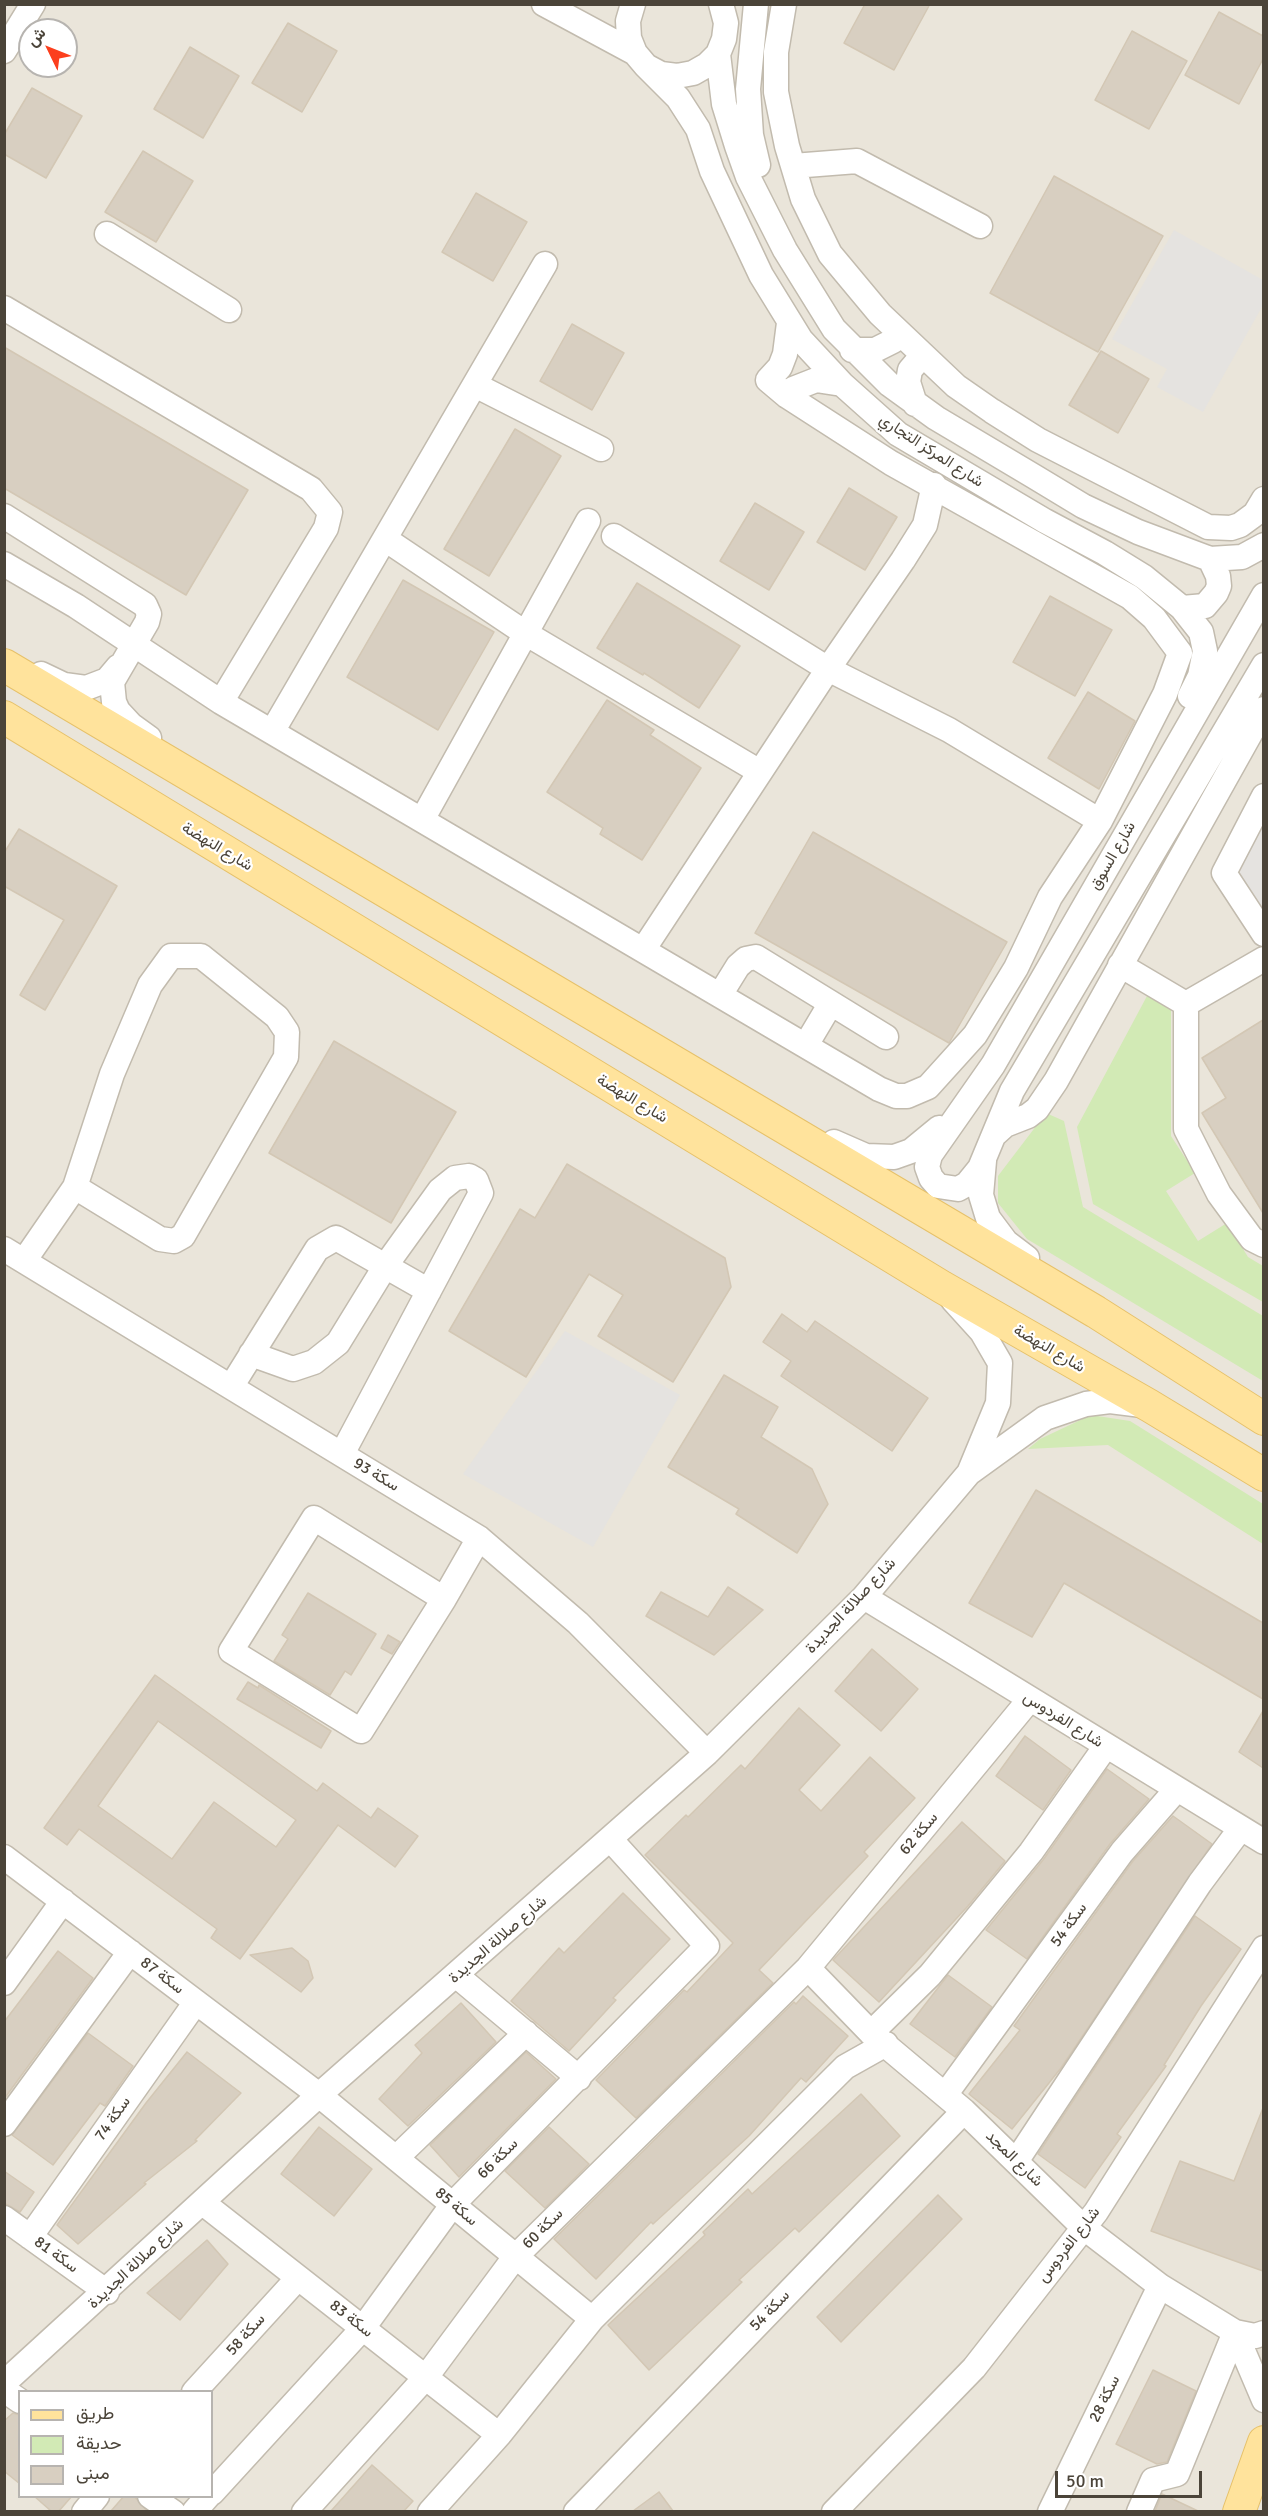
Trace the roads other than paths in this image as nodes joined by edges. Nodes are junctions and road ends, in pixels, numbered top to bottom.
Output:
1 (33, 4) edge
2 (544, 4) edge
3 (633, 4) edge
4 (756, 4) edge
5 (784, 4) edge
6 (722, 6) edge
7 (4, 51) edge
8 (718, 54) junction
9 (641, 60) junction
10 (793, 166) junction
11 (769, 217) junction
12 (980, 226) dead end
13 (108, 234) dead end
14 (545, 264) dead end
15 (4, 308) edge
16 (229, 310) dead end
17 (789, 323) junction
18 (899, 334) junction
19 (852, 350) junction
20 (922, 356) junction
21 (842, 384) junction
22 (475, 385) junction
23 (787, 396) junction
24 (915, 404) junction
25 (601, 449) dead end
26 (934, 485) junction
27 (1263, 499) edge
28 (4, 516) edge
29 (588, 521) dead end
30 (614, 536) dead end
31 (385, 539) junction
32 (1263, 545) edge
33 (1210, 559) junction
34 (4, 564) edge
35 (1263, 595) edge
36 (1182, 608) junction
37 (525, 633) junction
38 (133, 643) junction
39 (4, 653) edge
40 (4, 665) edge
41 (1263, 665) edge
42 (118, 667) junction
43 (828, 669) junction
44 (221, 702) junction
45 (1263, 709) edge
46 (4, 717) edge
47 (272, 732) junction
48 (1173, 753) junction
49 (760, 772) junction
50 (1263, 796) edge
51 (255, 814) junction
52 (422, 820) junction
53 (1100, 821) junction
54 (1050, 897) junction
55 (1081, 913) junction
56 (1037, 923) junction
57 (1263, 934) edge
58 (1064, 940) junction
59 (643, 950) junction
60 (1263, 959) edge
61 (1120, 965) junction
62 (720, 995) junction
63 (831, 1003) junction
64 (1186, 1004) junction
65 (886, 1037) dead end
66 (806, 1045) junction
67 (958, 1114) junction
68 (762, 1115) junction
69 (994, 1135) junction
70 (984, 1159) junction
71 (75, 1187) junction
72 (1263, 1245) edge
73 (14, 1255) edge
74 (386, 1265) junction
75 (942, 1287) junction
76 (429, 1291) junction
77 (1096, 1312) junction
78 (251, 1354) junction
79 (231, 1387) junction
80 (1150, 1406) junction
81 (1263, 1419) edge
82 (342, 1454) junction
83 (969, 1473) junction
84 (1263, 1476) edge
85 (479, 1538) junction
86 (864, 1597) junction
87 (444, 1599) junction
88 (1030, 1699) junction
89 (1106, 1746) junction
90 (707, 1753) junction
91 (1177, 1789) junction
92 (1241, 1828) junction
93 (611, 1840) junction
94 (1263, 1842) edge
95 (4, 1857) edge
96 (63, 1901) junction
97 (1263, 1948) edge
98 (130, 1952) junction
99 (808, 1968) junction
100 (457, 1976) junction
101 (4, 1983) edge
102 (196, 2002) junction
103 (526, 2032) junction
104 (879, 2038) junction
105 (579, 2078) junction
106 (319, 2095) junction
107 (945, 2095) junction
108 (964, 2111) junction
109 (4, 2124) edge
110 (396, 2158) junction
111 (1017, 2160) junction
112 (203, 2203) junction
113 (453, 2204) junction
114 (4, 2218) edge
115 (1083, 2227) junction
116 (30, 2237) junction
117 (515, 2257) junction
118 (298, 2278) junction
119 (1160, 2286) junction
120 (107, 2292) junction
121 (592, 2319) junction
122 (363, 2328) junction
123 (1235, 2332) junction
124 (1263, 2333) edge
125 (426, 2377) junction
126 (4, 2383) edge
127 (4, 2390) edge
128 (195, 2390) edge
129 (18, 2400) edge
130 (1263, 2400) edge
131 (499, 2435) junction
132 (1263, 2442) edge
133 (213, 2492) edge
134 (96, 2498) edge
135 (153, 2498) edge
136 (206, 2498) edge
137 (84, 2511) edge
138 (173, 2511) edge
139 (194, 2511) edge
140 (304, 2511) edge
141 (430, 2511) edge
142 (576, 2511) edge
143 (834, 2511) edge
144 (1050, 2511) edge
145 (1138, 2511) edge
146 (1239, 2511) edge

1 - 7 street
2 - 9 street
3 - 9 street
4 - 11 street
5 - 10 street
6 - 8 street
8 - 9 street
8 - 11 street, شارع المركز التجاري
9 - 17 street, شارع المركز التجاري
10 - 12 street
10 - 18 street
11 - 19 street, شارع المركز التجاري
13 - 16 street
14 - 22 street
15 - 44 street
17 - 21 street, شارع المركز التجاري
17 - 23 street
18 - 19 street
18 - 20 street
19 - 24 street, شارع المركز التجاري
20 - 24 street
20 - 27 street
21 - 23 street
21 - 36 street, شارع المركز التجاري
22 - 25 street
22 - 31 street
23 - 26 street
24 - 33 street, شارع المركز التجاري
26 - 43 street
26 - 53 street
28 - 38 street
29 - 37 street
30 - 43 street
31 - 37 street
31 - 47 street
32 - 33 street, شارع المركز التجاري
33 - 36 street
34 - 38 street
35 - 48 street, شارع السوق
36 - 48 street, شارع المركز التجاري
37 - 49 street
37 - 52 street
38 - 42 street
38 - 44 street
39 - 42 street
40 - 51 main road
41 - 69 street, شارع السوق
42 - 51 street
43 - 49 street
43 - 53 street
44 - 47 street
45 - 61 street
46 - 75 main road, شارع النهضة
47 - 52 street
48 - 55 street, شارع السوق
49 - 59 street
50 - 57 street
51 - 68 main road
52 - 59 street
53 - 54 street
54 - 55 street
54 - 56 street
55 - 58 street, شارع السوق
56 - 58 street
56 - 66 street
58 - 67 street, شارع السوق
59 - 62 street
60 - 64 street
61 - 64 street
61 - 69 street
62 - 63 street
62 - 66 street
63 - 65 street
63 - 66 street
64 - 72 street
67 - 68 street
67 - 70 street, شارع السوق
68 - 77 main road
69 - 70 street, شارع السوق
70 - 77 street
71 - 71 street
71 - 73 street
73 - 79 street, سكة 93
74 - 76 street
74 - 76 street
74 - 78 street
74 - 78 street
75 - 80 main road, شارع النهضة
75 - 83 street, شارع صلالة الجديدة
76 - 82 street
77 - 81 main road
78 - 79 street
79 - 82 street, سكة 93
80 - 83 street, شارع صلالة الجديدة
80 - 84 main road, شارع النهضة
82 - 85 street, سكة 93
83 - 86 street, شارع صلالة الجديدة
85 - 87 street
85 - 90 street, سكة 93
86 - 88 street, شارع الفردوس
86 - 90 street, شارع صلالة الجديدة
87 - 87 street
88 - 89 street, شارع الفردوس
88 - 99 street, سكة 62
89 - 91 street, شارع الفردوس
89 - 104 street
90 - 93 street, شارع صلالة الجديدة
91 - 92 street, شارع الفردوس
91 - 107 street, سكة 54
92 - 94 street, شارع الفردوس
92 - 111 street
93 - 100 street, شارع صلالة الجديدة
93 - 105 street, سكة 66
95 - 96 street, سكة 87
96 - 98 street, سكة 87
96 - 101 street
97 - 115 street, شارع الفردوس
98 - 102 street, سكة 87
98 - 109 street
99 - 104 street, شارع المجد
99 - 117 street, سكة 60
100 - 103 street
100 - 106 street, شارع صلالة الجديدة
102 - 106 street, سكة 87
102 - 116 street, سكة 74
103 - 105 street
103 - 110 street
104 - 107 street, شارع المجد
104 - 121 street
105 - 113 street, سكة 66
106 - 110 street, سكة 85
106 - 112 street, شارع صلالة الجديدة
107 - 108 street, شارع المجد
108 - 111 street, شارع المجد
108 - 142 street, سكة 54
110 - 113 street, سكة 85
111 - 115 street, شارع المجد
112 - 118 street, سكة 83
112 - 120 street, شارع صلالة الجديدة
113 - 117 street, سكة 85
113 - 122 street, سكة 66
114 - 116 street, سكة 81
115 - 119 street, شارع المجد
115 - 143 street, شارع الفردوس
116 - 120 street, سكة 81
117 - 121 street, سكة 85
117 - 125 street, سكة 60
118 - 122 street, سكة 83
118 - 128 street, سكة 58
119 - 123 street, شارع المجد
119 - 144 street, سكة 28
120 - 126 street, شارع صلالة الجديدة
121 - 131 street
122 - 125 street, سكة 83
122 - 133 street, سكة 66
123 - 124 street, شارع المجد
123 - 130 street
123 - 145 street
125 - 131 street, سكة 83
125 - 140 street, سكة 60
127 - 129 street
131 - 141 street
132 - 146 main road
134 - 137 street
135 - 138 street
136 - 139 street

